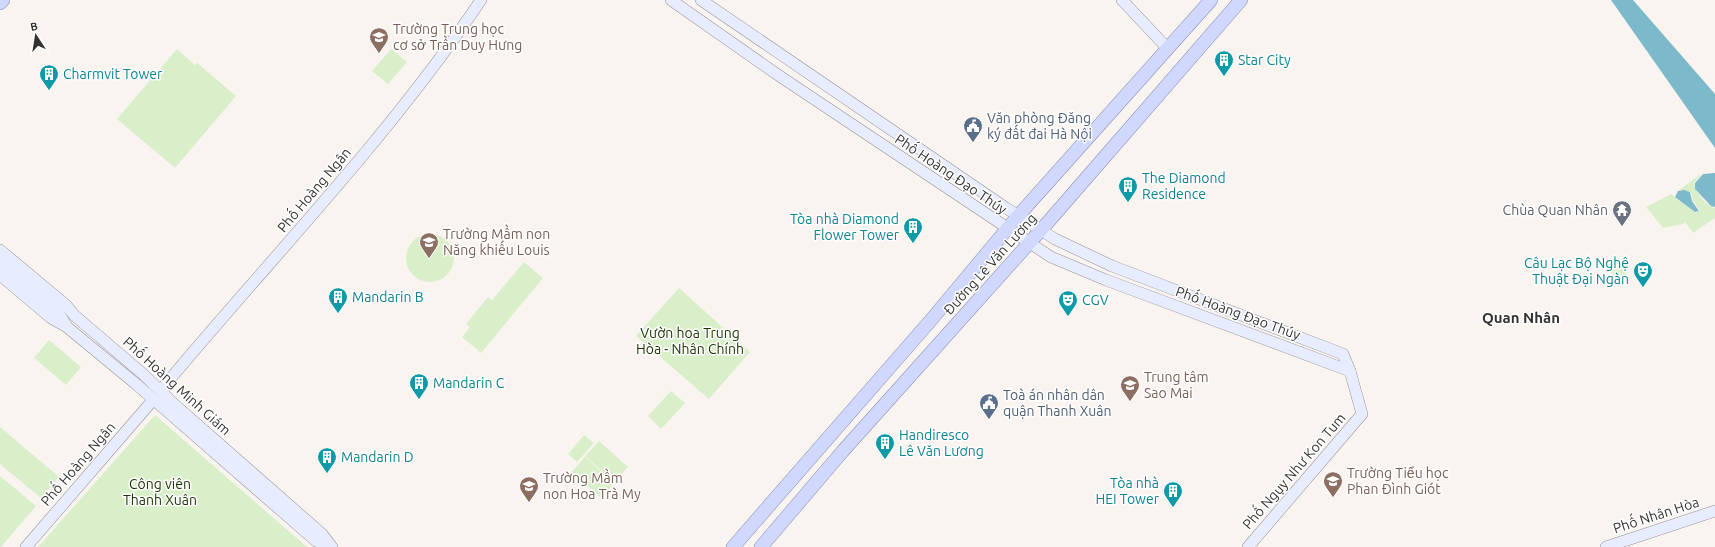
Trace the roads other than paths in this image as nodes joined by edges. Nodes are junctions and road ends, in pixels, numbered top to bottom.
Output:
1 (2, 0) edge
2 (481, 0) edge
3 (671, 0) edge
4 (701, 0) edge
5 (1122, 0) edge
6 (1211, 0) edge
7 (1241, 0) edge
8 (0, 3) edge
9 (1168, 49) junction
10 (1018, 216) junction
11 (1008, 229) junction
12 (1041, 230) junction
13 (1029, 243) junction
14 (0, 250) edge
15 (0, 262) edge
16 (1112, 266) junction
17 (0, 275) edge
18 (1106, 280) junction
19 (58, 312) junction
20 (74, 316) junction
21 (1253, 321) junction
22 (67, 327) junction
23 (1246, 331) junction
24 (1350, 371) junction
25 (161, 390) junction
26 (153, 400) junction
27 (1715, 511) edge
28 (26, 547) edge
29 (331, 547) edge
30 (733, 547) edge
31 (761, 547) edge
32 (1248, 547) edge
33 (1606, 547) edge

1 - 8 main road
2 - 25 street, Phố Hoàng Ngân
3 - 11 street, Phố Hoàng Đạo Thúy
4 - 10 street, Phố Hoàng Đạo Thúy
5 - 9 street
6 - 9 main road, Đường Lê Văn Lương
7 - 12 main road, Đường Lê Văn Lương
9 - 10 main road, Đường Lê Văn Lương
10 - 11 main road, Đường Lê Văn Lương
10 - 12 street, Phố Hoàng Đạo Thúy
11 - 13 street, Phố Hoàng Đạo Thúy
11 - 30 main road, Đường Lê Văn Lương
12 - 13 main road, Đường Lê Văn Lương
12 - 16 street, Phố Hoàng Đạo Thúy
13 - 18 street, Phố Hoàng Đạo Thúy
13 - 31 main road, Đường Lê Văn Lương
14 - 20 street, Phố Hoàng Minh Giám
15 - 19 street
16 - 18 street
16 - 21 street, Phố Hoàng Đạo Thúy
17 - 22 street, Phố Hoàng Minh Giám
18 - 23 street, Phố Hoàng Đạo Thúy
19 - 20 street
19 - 22 street
20 - 25 street, Phố Hoàng Minh Giám
21 - 23 street
21 - 24 street, Phố Hoàng Đạo Thúy
22 - 26 street, Phố Hoàng Minh Giám
23 - 24 street, Phố Hoàng Đạo Thúy
24 - 32 street, Phố Ngụy Như Kon Tum
25 - 29 street, Phố Hoàng Minh Giám
26 - 28 street, Phố Hoàng Ngân
26 - 29 street, Phố Hoàng Minh Giám
27 - 33 street, Phố Nhân Hòa

